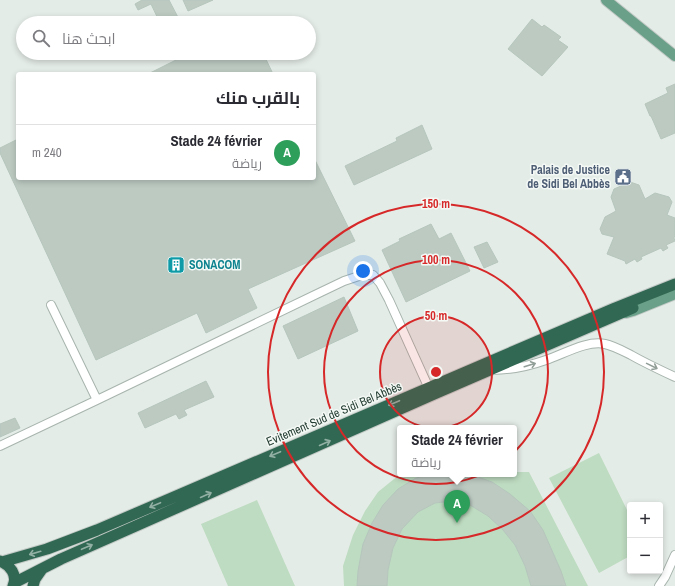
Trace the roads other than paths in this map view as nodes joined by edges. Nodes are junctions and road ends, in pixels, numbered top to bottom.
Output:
1 (606, 0) edge
2 (675, 56) edge
3 (675, 279) edge
4 (675, 284) edge
5 (675, 289) edge
6 (675, 294) edge
7 (51, 305) dead end
8 (618, 311) junction
9 (482, 370) junction
10 (675, 377) edge
11 (430, 392) junction
12 (97, 400) junction
13 (0, 446) edge
14 (675, 555) edge
15 (1, 561) edge
16 (42, 568) junction
17 (665, 577) junction
18 (14, 585) edge
19 (33, 586) edge
20 (659, 586) edge
21 (665, 586) edge

1 - 2 main road
3 - 8 main road
4 - 8 highway, Evitement Sud de Sidi Bel Abbès
5 - 8 highway
6 - 8 main road
7 - 12 street
8 - 9 highway, Evitement Sud de Sidi Bel Abbès
9 -> 10 street
9 - 11 highway, Evitement Sud de Sidi Bel Abbès
11 - 12 street
11 -> 15 highway, Evitement Sud de Sidi Bel Abbès
16 -> 11 highway, Evitement Sud de Sidi Bel Abbès
12 - 13 street
14 - 17 street
15 - 18 highway
16 - 18 highway, Evitement Sud de Sidi Bel Abbès
16 - 19 highway
17 - 20 street
17 - 21 street

